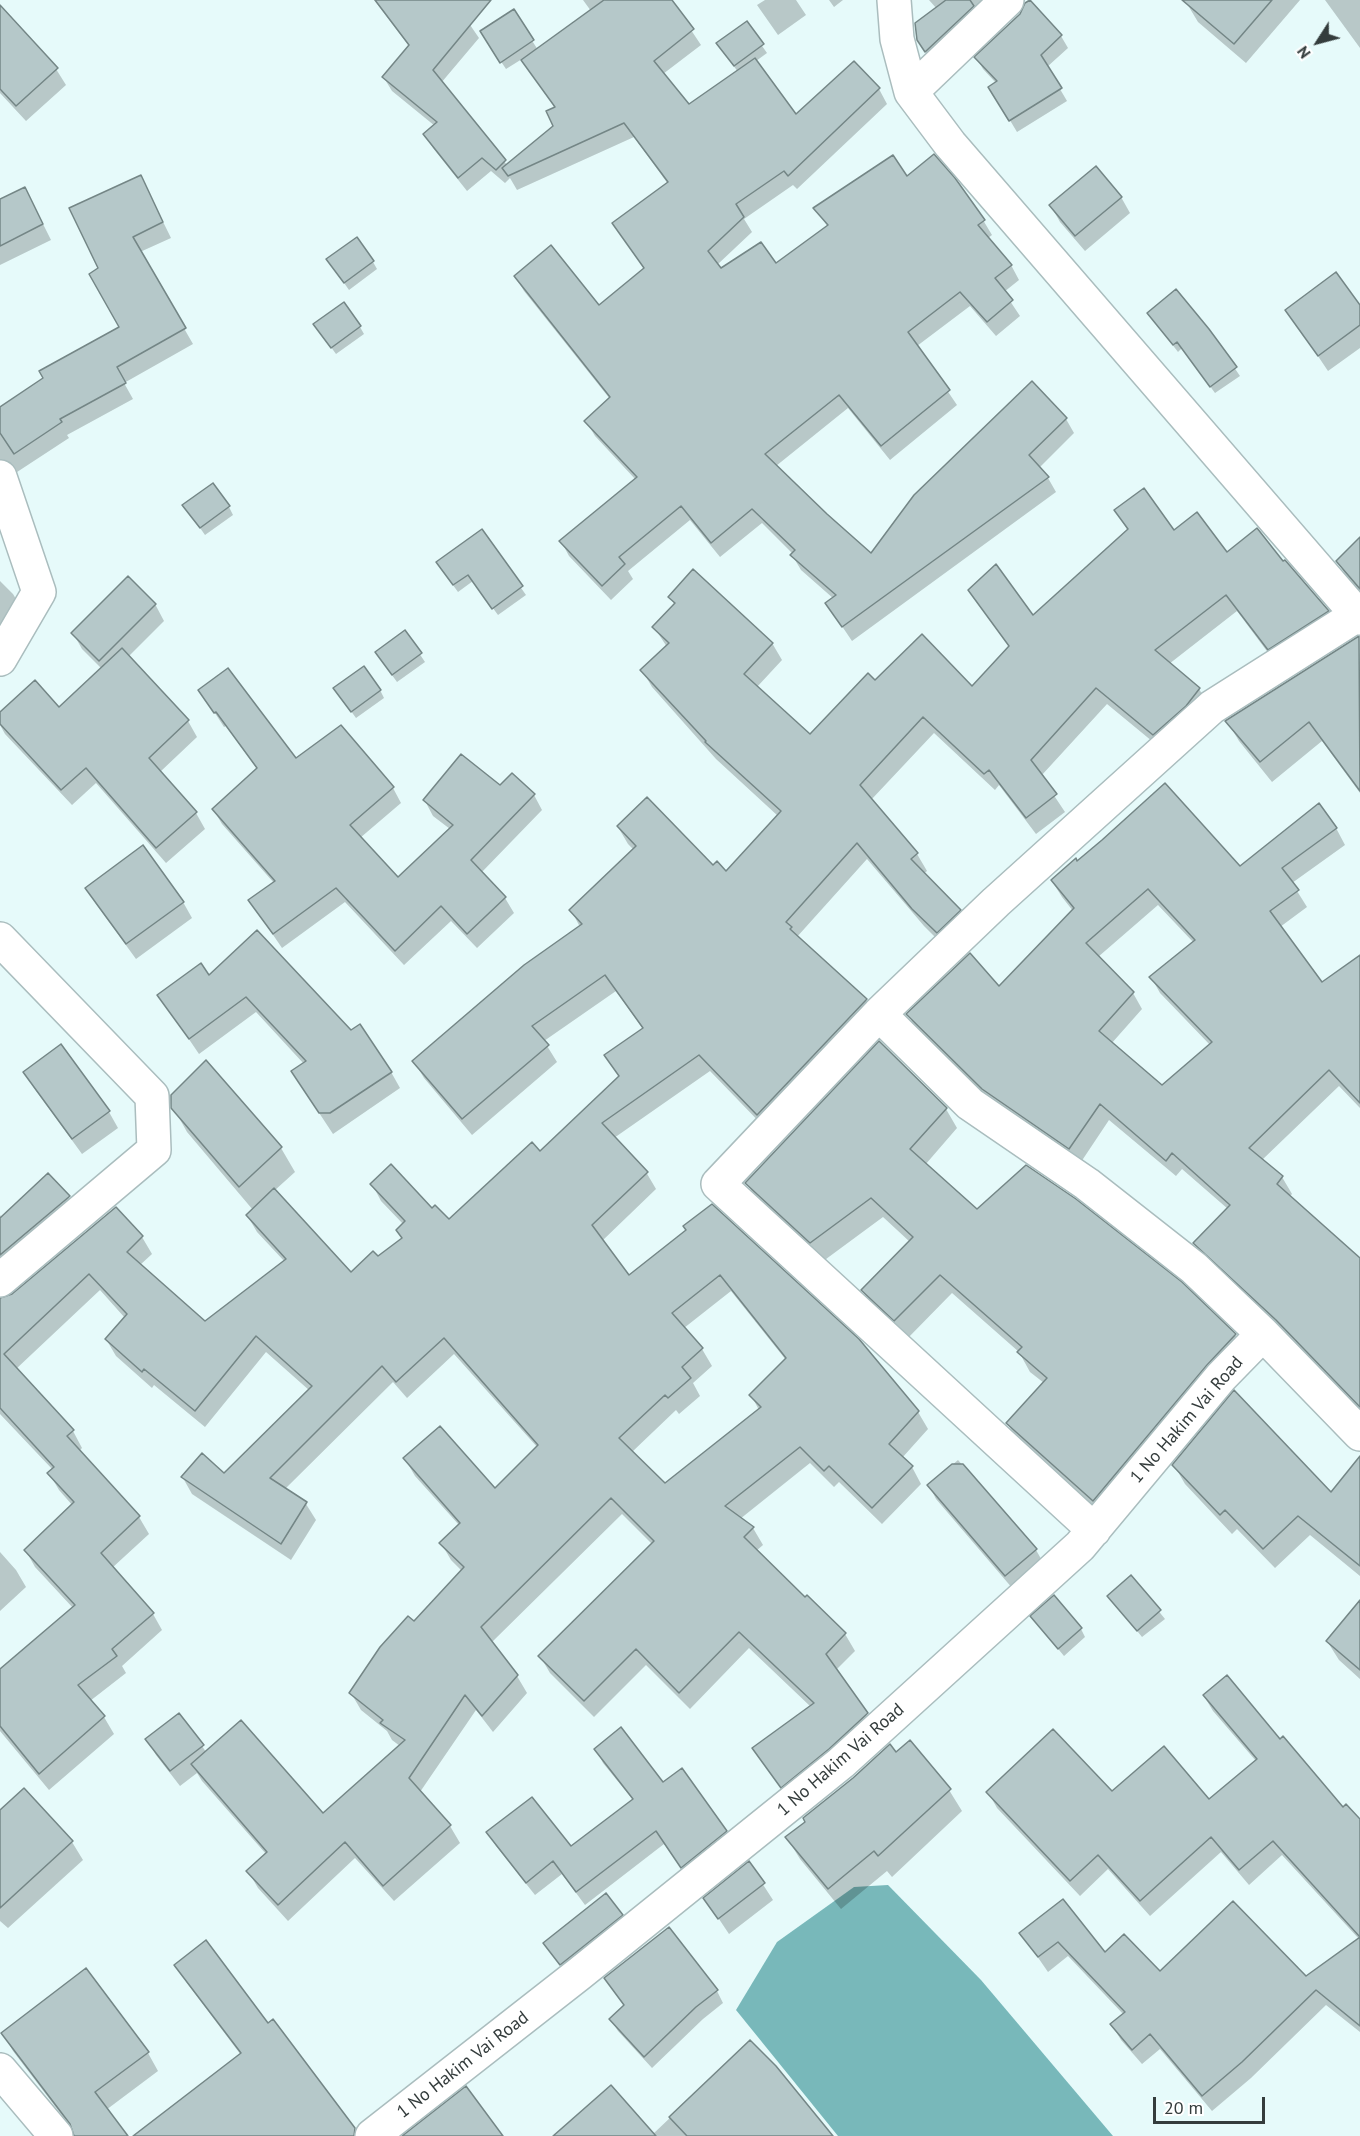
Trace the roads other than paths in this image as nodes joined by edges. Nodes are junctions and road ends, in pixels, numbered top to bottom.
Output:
1 (894, 0) edge
2 (1007, 0) edge
3 (911, 92) junction
4 (0, 477) edge
5 (1359, 617) edge
6 (0, 659) edge
7 (0, 939) edge
8 (879, 1014) junction
9 (0, 1280) edge
10 (1263, 1334) junction
11 (1360, 1434) edge
12 (1094, 1530) junction
13 (0, 2070) edge
14 (56, 2136) edge
15 (372, 2136) edge

1 - 3 street
2 - 3 street
3 - 5 street
4 - 6 street
5 - 8 street
7 - 9 street
8 - 10 street
8 - 12 street
10 - 11 street
10 - 12 street, 1 No Hakim Vai Road
12 - 15 street, 1 No Hakim Vai Road
13 - 14 street

